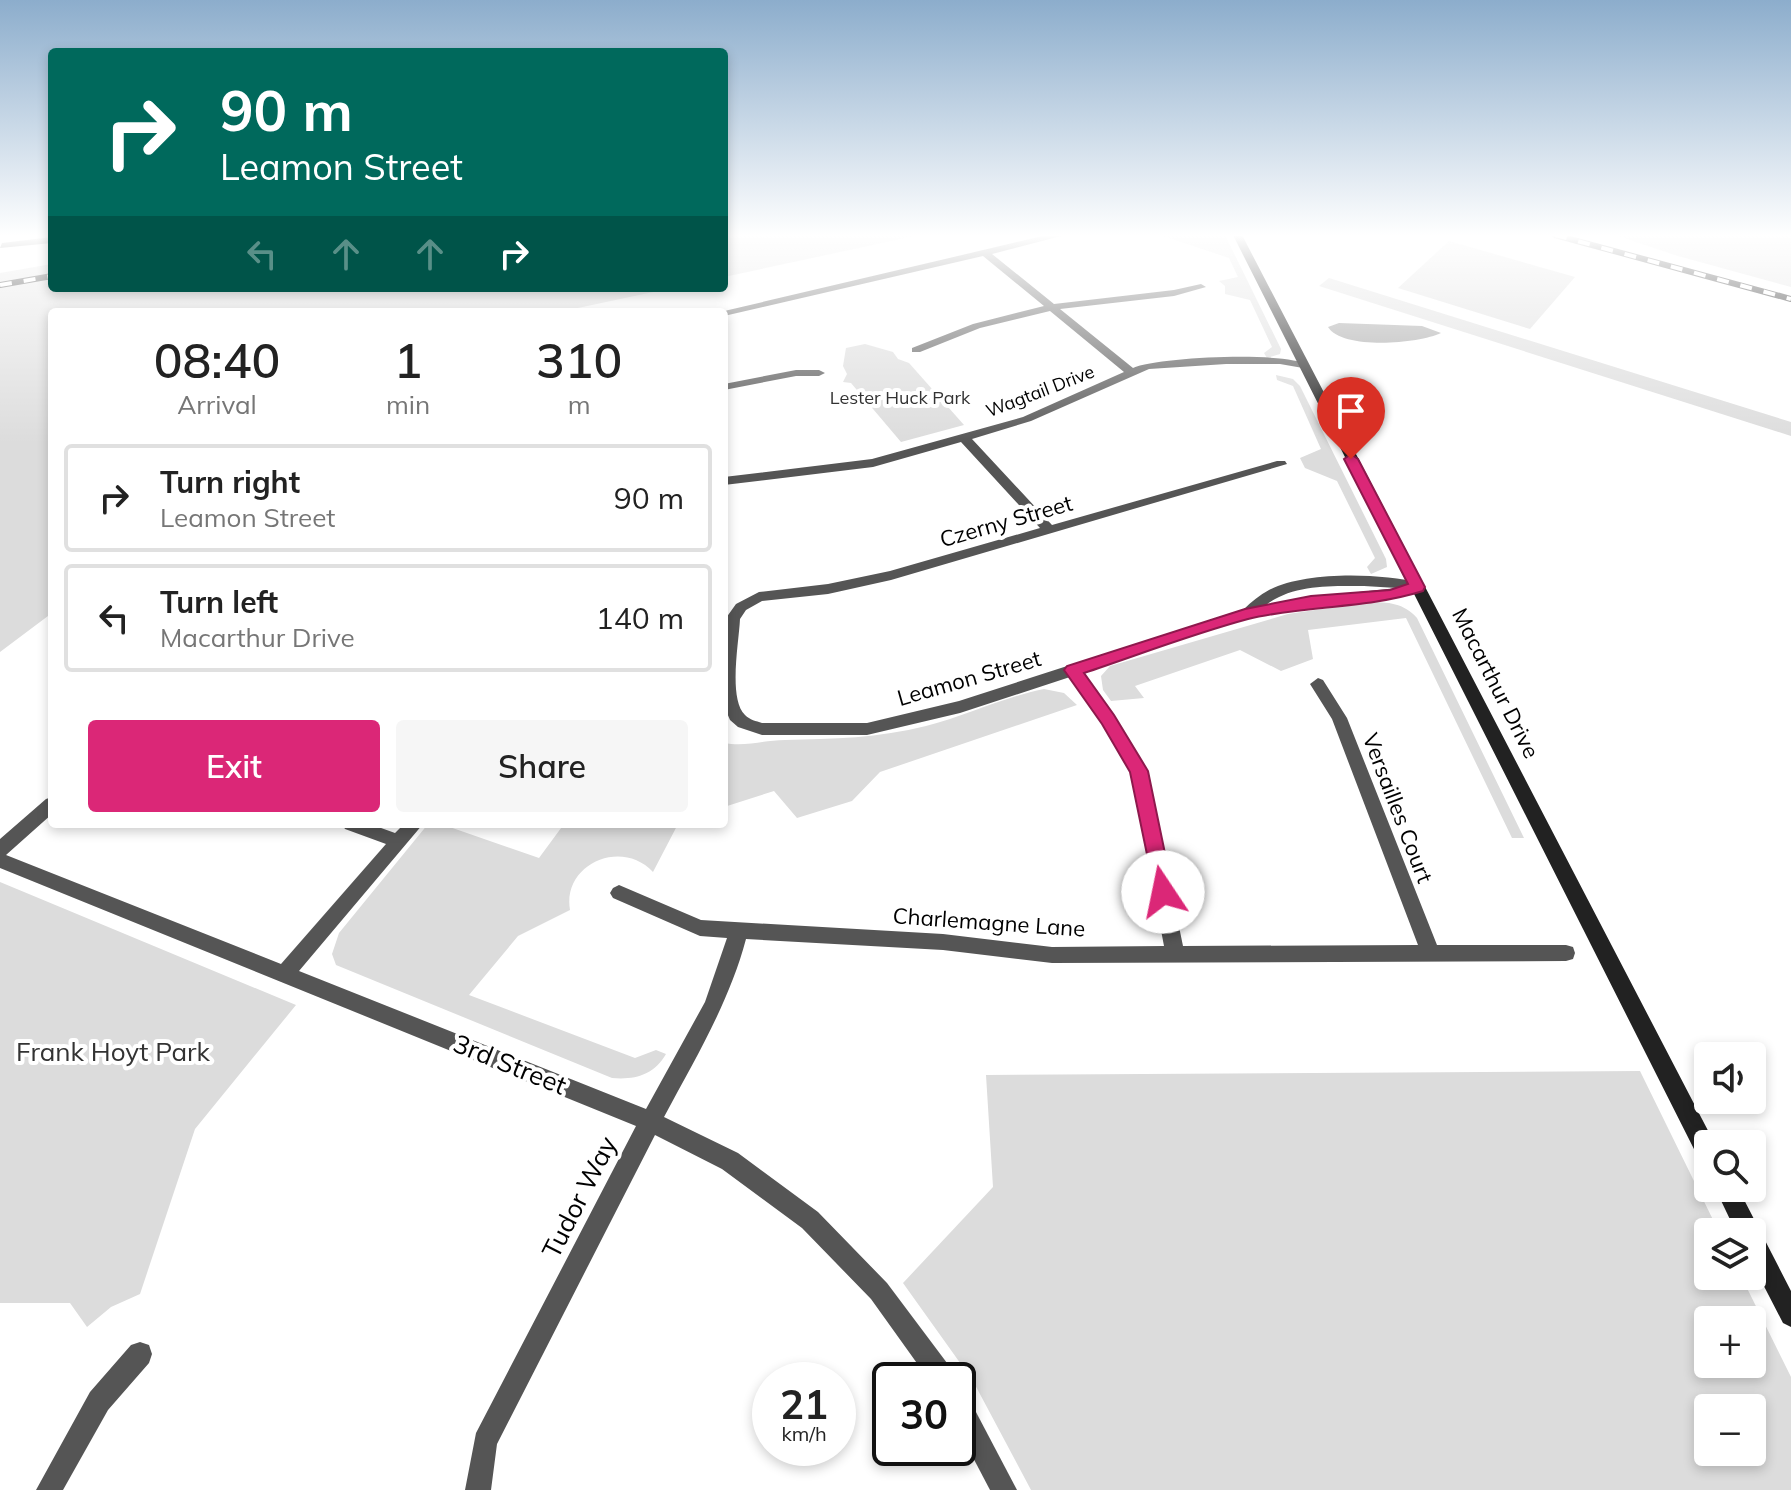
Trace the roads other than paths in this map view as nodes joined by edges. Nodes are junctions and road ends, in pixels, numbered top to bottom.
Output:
1 (763, 305) edge
2 (1046, 305) edge
3 (1075, 305) edge
4 (1272, 305) edge
5 (1051, 309) junction
6 (728, 312) edge
7 (916, 350) dead end
8 (1303, 365) junction
9 (819, 373) dead end
10 (1132, 373) junction
11 (728, 386) edge
12 (964, 438) junction
13 (1281, 464) dead end
14 (728, 481) edge
15 (1049, 530) junction
16 (1417, 587) junction
17 (1073, 670) junction
18 (1318, 684) dead end
19 (744, 723) joint
20 (48, 808) edge
21 (362, 828) edge
22 (411, 828) edge
23 (399, 842) junction
24 (0, 850) edge
25 (0, 860) edge
26 (619, 893) dead end
27 (738, 932) junction
28 (1430, 952) junction
29 (1175, 953) junction
30 (1566, 953) dead end
31 (285, 973) junction
32 (650, 1121) junction
33 (1696, 1130) edge
34 (1766, 1266) edge
35 (1791, 1315) edge
36 (140, 1354) dead end
37 (931, 1362) edge
38 (976, 1438) edge
39 (49, 1490) edge
40 (478, 1490) edge
41 (1004, 1490) edge

1 - 6 street
2 - 5 street
3 - 5 street
4 - 8 main road, Macarthur Drive
5 - 7 street
5 - 10 street
8 - 10 street, Wagtail Drive
8 - 16 main road, Macarthur Drive
9 - 11 street
10 - 12 street, Wagtail Drive
12 - 14 street, Wagtail Drive
12 - 15 street
13 - 15 street, Czerny Street
15 - 19 street, Czerny Street
16 - 17 street, Leamon Street
16 - 33 main road, Macarthur Drive
17 - 19 street, Leamon Street
17 - 29 street
18 - 28 street, Versailles Court
20 - 24 street
21 - 23 street
22 - 23 street
23 - 31 street
25 - 31 street, 3rd Street
26 - 27 street, Charlemagne Lane
27 - 29 street, Charlemagne Lane
27 - 32 street, Tudor Way
28 - 29 street, Charlemagne Lane
28 - 30 street, Charlemagne Lane
31 - 32 street, 3rd Street
32 - 37 street, 3rd Street
32 - 40 street, Tudor Way
34 - 35 main road
36 - 39 street
38 - 41 street

